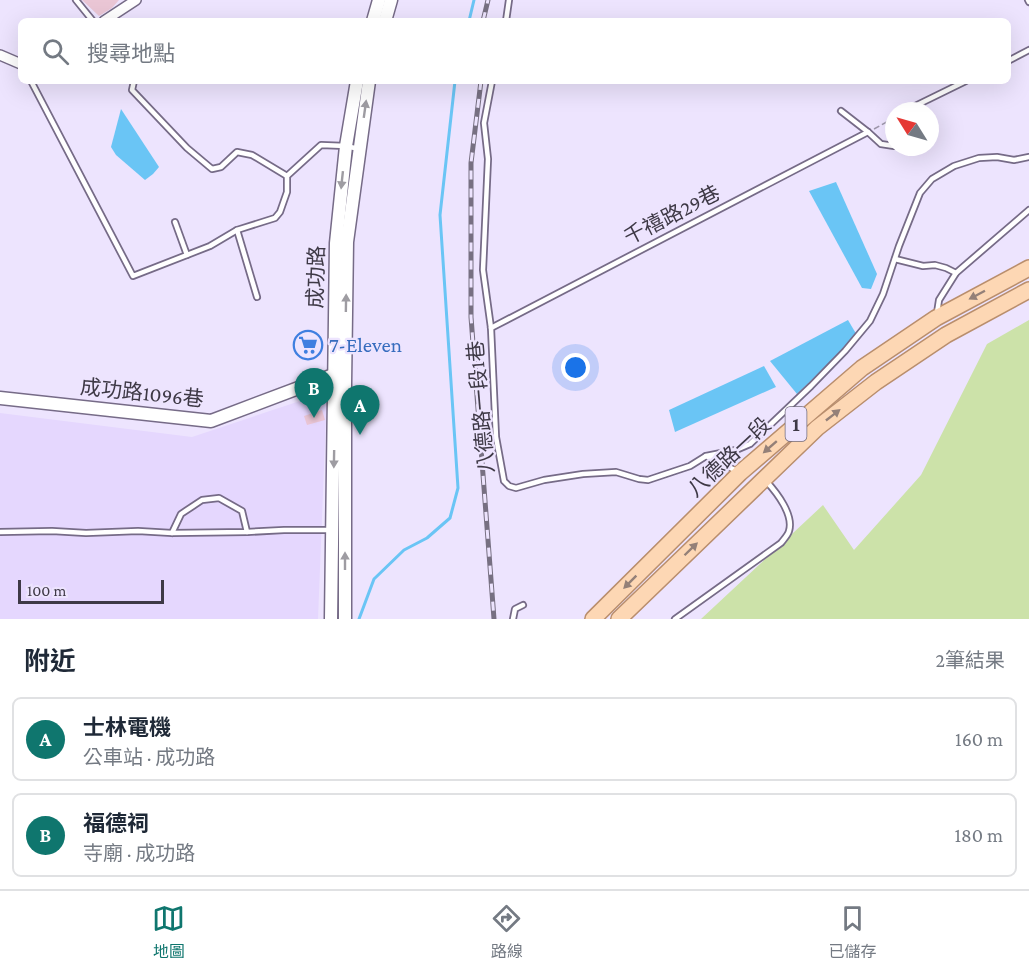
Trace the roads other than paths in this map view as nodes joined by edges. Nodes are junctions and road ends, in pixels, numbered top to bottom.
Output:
1 (76, 0) edge
2 (136, 0) edge
3 (379, 0) edge
4 (391, 0) edge
5 (508, 0) edge
6 (91, 18) edge
7 (109, 18) edge
8 (374, 18) edge
9 (386, 18) edge
10 (506, 18) edge
11 (1029, 50) edge
12 (0, 55) edge
13 (1011, 59) edge
14 (18, 63) edge
15 (33, 84) edge
16 (133, 84) edge
17 (356, 84) edge
18 (369, 84) edge
19 (491, 84) edge
20 (960, 84) edge
21 (923, 102) edge
22 (841, 111) dead end
23 (868, 132) junction
24 (885, 145) edge
25 (346, 146) junction
26 (359, 149) junction
27 (1029, 157) edge
28 (287, 176) junction
29 (1029, 210) edge
30 (176, 222) dead end
31 (237, 230) junction
32 (188, 255) junction
33 (895, 259) junction
34 (1029, 268) edge
35 (956, 273) junction
36 (1029, 290) edge
37 (257, 297) dead end
38 (936, 318) junction
39 (490, 328) junction
40 (946, 334) junction
41 (339, 374) junction
42 (0, 398) edge
43 (706, 456) junction
44 (744, 474) junction
45 (760, 478) junction
46 (339, 530) junction
47 (0, 532) edge
48 (247, 532) junction
49 (172, 533) junction
50 (523, 605) dead end
51 (331, 619) edge
52 (345, 619) edge
53 (513, 619) edge
54 (593, 619) edge
55 (619, 619) edge
56 (675, 619) edge

1 - 6 lane
2 - 7 street
3 - 8 street
4 - 9 street
5 - 10 lane
11 - 13 lane
12 - 14 street
15 - 32 lane
16 - 28 lane
17 - 25 street, 成功路
26 -> 18 street, 成功路
19 - 39 lane, 八德路一段1巷
20 - 21 lane
22 - 23 lane
23 - 24 lane
23 - 39 lane, 千禧路29巷
25 - 26 lane
25 - 28 lane
25 -> 41 street, 成功路
41 -> 26 street, 成功路
27 - 33 lane
28 - 31 lane
29 - 35 lane
30 - 32 lane
31 - 32 lane
31 - 37 lane
33 - 35 lane
33 - 43 lane
34 -> 38 main road, 八德路一段 / 1
35 - 38 lane
36 - 40 main road, 八德路一段 / 1
38 - 40 lane
38 -> 44 main road, 八德路一段 / 1
39 - 43 lane, 八德路一段1巷
45 -> 40 main road, 八德路一段 / 1
41 - 42 street, 成功路1096巷
41 - 46 street, 成功路
43 - 44 lane
44 -> 54 main road, 八德路一段 / 1
55 -> 45 main road, 八德路一段 / 1
45 - 56 lane
46 - 48 lane
46 - 51 street, 成功路
52 -> 46 street, 成功路
47 - 49 lane
48 - 49 lane
48 - 49 lane
50 - 53 lane

